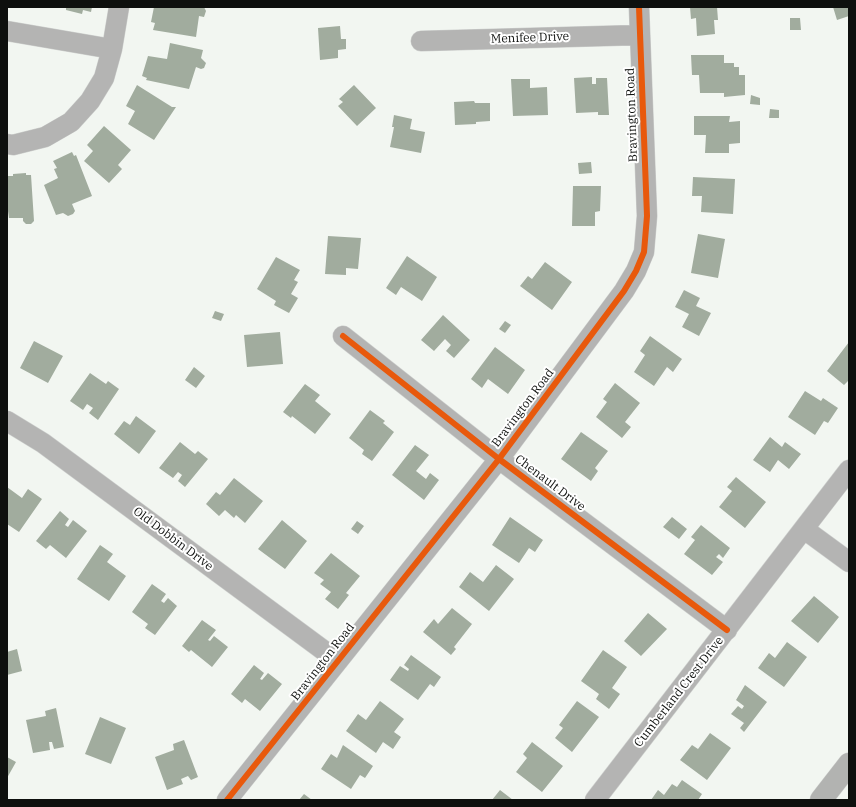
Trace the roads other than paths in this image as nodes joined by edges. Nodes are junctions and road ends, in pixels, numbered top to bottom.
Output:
1 (119, 7) edge
2 (639, 7) edge
3 (7, 31) edge
4 (640, 35) junction
5 (421, 41) dead end
6 (112, 49) junction
7 (7, 144) edge
8 (343, 336) dead end
9 (7, 421) edge
10 (499, 459) junction
11 (849, 470) edge
12 (804, 529) junction
13 (849, 562) edge
14 (728, 630) junction
15 (338, 661) junction
16 (849, 764) edge
17 (227, 800) edge
18 (595, 800) edge
19 (821, 800) edge

1 - 6 street
2 - 4 street, Bravington Road
3 - 6 street
4 - 5 street, Menifee Drive
4 - 10 street, Bravington Road
6 - 7 street
8 - 10 street, Chenault Drive
9 - 15 street, Old Dobbin Drive
10 - 14 street, Chenault Drive
10 - 15 street, Bravington Road
11 - 12 street, Cumberland Crest Drive
12 - 13 street
12 - 14 street, Cumberland Crest Drive
14 - 18 street, Cumberland Crest Drive
15 - 17 street, Bravington Road
16 - 19 main road

